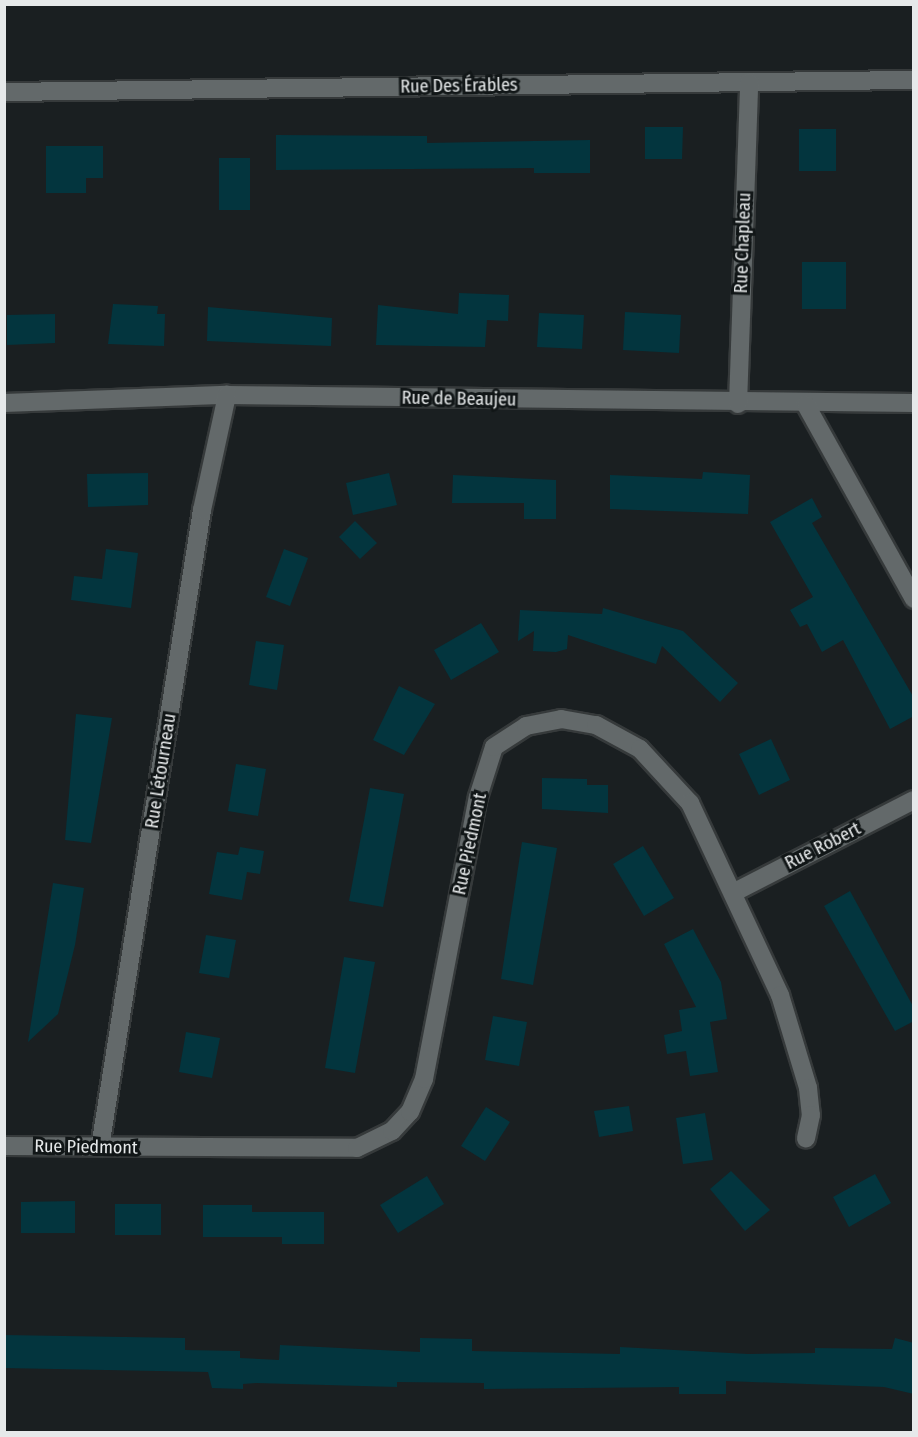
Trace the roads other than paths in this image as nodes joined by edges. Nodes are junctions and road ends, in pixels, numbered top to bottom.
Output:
1 (914, 80) edge
2 (748, 82) junction
3 (4, 92) edge
4 (227, 395) junction
5 (4, 403) edge
6 (914, 403) edge
7 (738, 404) junction
8 (806, 405) junction
9 (914, 599) edge
10 (914, 800) edge
11 (733, 892) junction
12 (806, 1138) dead end
13 (4, 1146) edge
14 (100, 1148) junction

1 - 2 street, Rue Des Érables
2 - 3 street, Rue Des Érables
2 - 7 street, Rue Chapleau
4 - 5 street, Rue de Beaujeu
4 - 7 street, Rue de Beaujeu
4 - 14 street, Rue Létourneau
6 - 8 street, Rue de Beaujeu
7 - 8 street, Rue de Beaujeu
8 - 9 street
10 - 11 street, Rue Robert
11 - 12 street, Rue Piedmont
11 - 14 street, Rue Piedmont
13 - 14 street, Rue Piedmont

